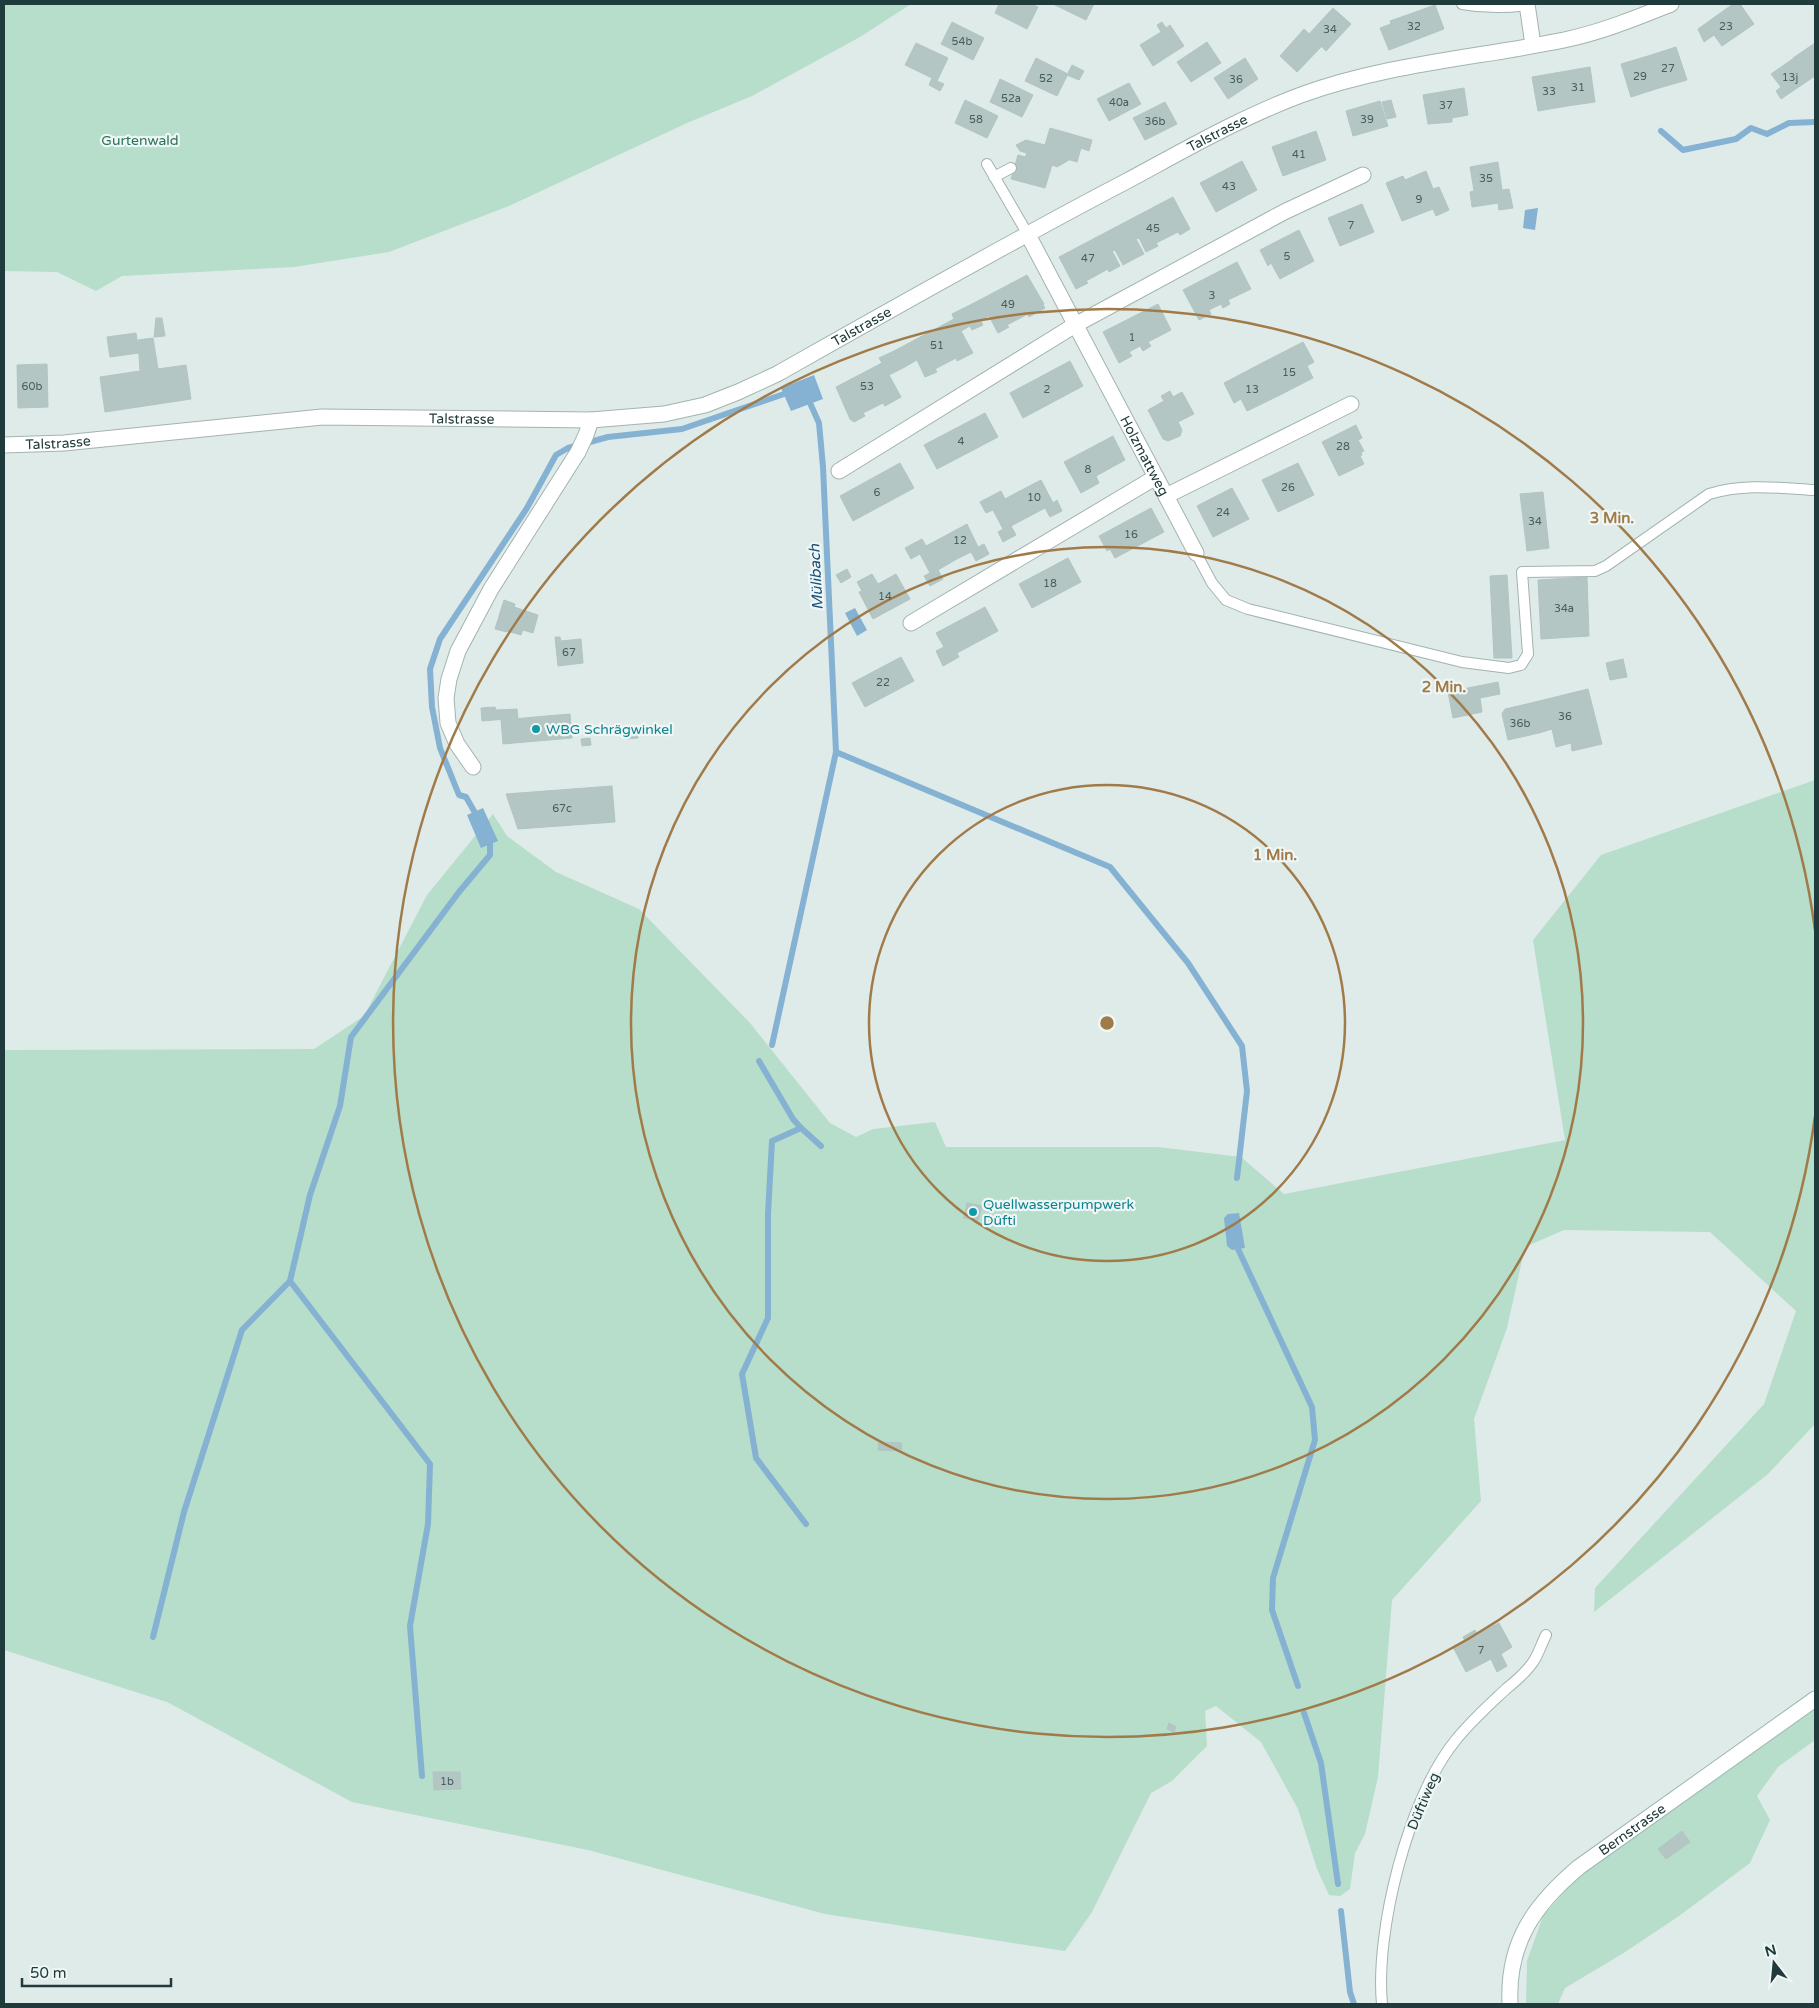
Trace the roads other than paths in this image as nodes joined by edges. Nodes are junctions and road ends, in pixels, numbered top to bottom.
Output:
1 (1462, 4) edge
2 (1527, 4) edge
3 (1671, 4) edge
4 (1533, 45) junction
5 (987, 164) dead end
6 (1010, 168) dead end
7 (1363, 175) dead end
8 (994, 177) junction
9 (1027, 234) junction
10 (1075, 325) junction
11 (1351, 404) dead end
12 (591, 420) junction
13 (4, 445) edge
14 (840, 470) dead end
15 (1156, 477) junction
16 (1815, 490) edge
17 (1166, 496) junction
18 (1196, 553) joint
19 (911, 623) dead end
20 (473, 767) dead end
21 (1546, 1635) dead end
22 (1815, 1699) edge
23 (1382, 2004) edge
24 (1510, 2004) edge

1 - 2 lane
2 - 4 street
3 - 4 street, Talstrasse
4 - 9 street, Talstrasse
5 - 8 lane
6 - 8 lane
7 - 10 street
8 - 9 lane
9 - 10 street, Holzmattweg
9 - 12 street, Talstrasse
10 - 14 street
10 - 15 street, Holzmattweg
11 - 17 street, Holzmattweg
12 - 13 street, Talstrasse
12 - 20 street
15 - 17 street, Holzmattweg
15 - 19 street
16 - 18 lane
17 - 18 street
21 - 23 lane, Düftiweg
22 - 24 street, Bernstrasse

